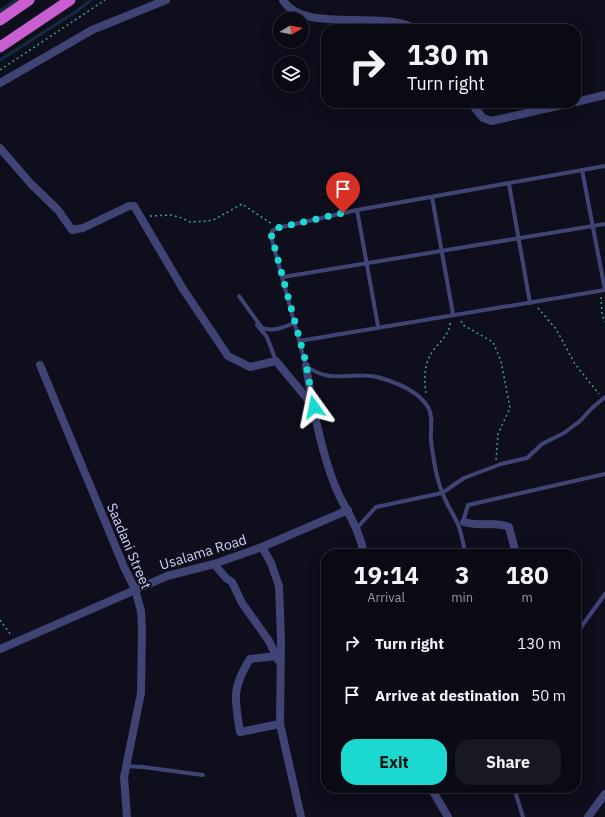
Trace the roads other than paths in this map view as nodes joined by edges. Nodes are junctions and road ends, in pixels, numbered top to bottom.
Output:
1 (29, 0) edge
2 (70, 0) edge
3 (166, 0) edge
4 (283, 0) edge
5 (0, 20) edge
6 (397, 24) edge
7 (0, 47) edge
8 (0, 83) edge
9 (605, 95) edge
10 (581, 101) edge
11 (475, 108) edge
12 (548, 108) edge
13 (0, 148) edge
14 (605, 166) edge
15 (582, 170) junction
16 (509, 184) junction
17 (432, 197) junction
18 (357, 210) junction
19 (605, 224) edge
20 (593, 226) junction
21 (519, 238) junction
22 (442, 251) junction
23 (367, 262) junction
24 (283, 277) junction
25 (603, 290) edge
26 (239, 296) dead end
27 (530, 303) junction
28 (454, 314) junction
29 (256, 321) junction
30 (294, 323) junction
31 (378, 326) junction
32 (299, 341) junction
33 (276, 361) junction
34 (40, 365) dead end
35 (306, 366) junction
36 (604, 398) edge
37 (314, 407) junction
38 (605, 474) edge
39 (442, 493) junction
40 (348, 510) junction
41 (461, 524) junction
42 (357, 528) junction
43 (262, 547) junction
44 (363, 549) edge
45 (465, 549) edge
46 (515, 549) edge
47 (214, 564) junction
48 (135, 589) junction
49 (605, 594) edge
50 (581, 627) edge
51 (0, 649) edge
52 (277, 656) junction
53 (281, 670) junction
54 (280, 724) junction
55 (125, 766) junction
56 (204, 775) dead end
57 (434, 793) edge
58 (516, 793) edge
59 (605, 794) edge
60 (127, 817) edge
61 (301, 817) edge
62 (448, 817) edge
63 (523, 817) edge
64 (588, 817) edge

1 - 5 highway
2 - 7 highway
3 - 8 street
4 - 6 street
9 - 10 street
11 - 12 street
13 - 33 street
14 - 15 lane
15 - 16 lane
15 - 20 lane
16 - 17 lane
16 - 21 lane
17 - 18 lane
17 - 22 lane
18 - 23 lane
18 - 24 lane
19 - 20 lane
20 - 21 lane
20 - 25 lane
21 - 22 lane
21 - 27 lane
22 - 23 lane
22 - 28 lane
23 - 24 lane
23 - 31 lane
24 - 30 lane
25 - 27 lane
26 - 29 lane
27 - 28 lane
28 - 31 lane
29 - 30 lane
29 - 33 lane
30 - 32 lane
31 - 32 lane
32 - 35 lane
33 - 37 street
34 - 48 street, Saadani Street
35 - 37 street
35 - 39 lane
36 - 39 lane
37 - 40 street
38 - 41 lane
39 - 41 lane
39 - 42 lane
40 - 42 street
40 - 43 street, Usalama Road
41 - 45 lane
41 - 46 street
42 - 44 street
43 - 47 street, Usalama Road
43 - 53 street
47 - 48 street, Usalama Road
47 - 52 street
48 - 51 street, Usalama Road
48 - 55 street, Saadani Street
49 - 50 lane
52 - 53 street
52 - 54 street
53 - 54 street
54 - 61 street
55 - 56 lane
55 - 60 street, Saadani Street
57 - 62 street
58 - 63 lane
59 - 64 street

